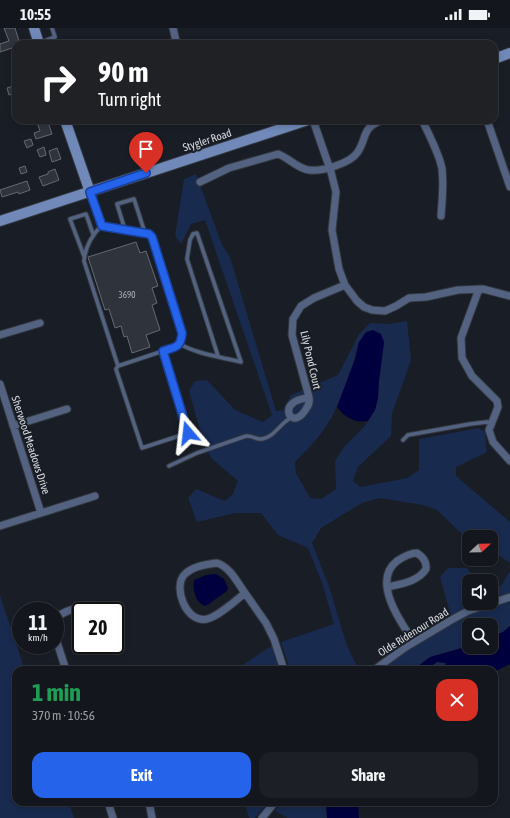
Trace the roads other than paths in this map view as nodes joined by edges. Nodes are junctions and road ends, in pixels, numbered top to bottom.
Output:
1 (34, 28) edge
2 (52, 28) edge
3 (173, 28) edge
4 (38, 40) edge
5 (48, 40) edge
6 (176, 40) edge
7 (510, 53) edge
8 (498, 58) edge
9 (66, 124) edge
10 (296, 124) edge
11 (314, 124) edge
12 (374, 124) edge
13 (424, 124) edge
14 (488, 124) edge
15 (330, 168) junction
16 (200, 182) dead end
17 (510, 187) edge
18 (90, 192) junction
19 (441, 216) dead end
20 (0, 221) edge
21 (102, 226) junction
22 (125, 230) junction
23 (145, 233) junction
24 (93, 234) junction
25 (84, 257) junction
26 (345, 285) junction
27 (479, 289) junction
28 (510, 296) edge
29 (40, 323) dead end
30 (0, 335) edge
31 (180, 344) junction
32 (163, 351) junction
33 (218, 356) junction
34 (118, 366) junction
35 (0, 384) edge
36 (309, 397) junction
37 (67, 409) dead end
38 (290, 415) junction
39 (492, 423) junction
40 (13, 426) junction
41 (403, 440) dead end
42 (510, 461) edge
43 (169, 466) dead end
44 (95, 496) dead end
45 (41, 513) junction
46 (0, 526) edge
47 (387, 587) junction
48 (245, 593) junction
49 (510, 597) edge
50 (414, 642) junction
51 (61, 654) edge
52 (65, 666) edge
53 (283, 666) edge
54 (380, 666) edge
55 (109, 806) edge
56 (150, 806) edge
57 (272, 806) edge
58 (113, 818) edge
59 (152, 818) edge
60 (262, 818) edge

1 - 4 main road
2 - 5 lane
3 - 6 street
7 - 8 main road
9 - 18 main road
10 - 18 main road, Stygler Road
11 - 15 street
12 - 15 street
13 - 19 street
14 - 17 street
15 - 16 street
15 - 26 street
18 - 20 main road, Stygler Road
18 - 21 lane
21 - 22 lane
21 - 24 lane
22 - 23 lane
22 - 23 lane
23 - 31 lane
24 - 25 lane
24 - 25 lane
25 - 34 lane
26 - 27 street
26 - 36 street, Lily Pond Court
27 - 28 street
27 - 39 street
29 - 30 street
31 - 32 lane
31 - 33 lane
32 - 34 lane
32 - 34 lane
33 - 33 lane
35 - 40 street, Sherwood Meadows Drive
36 - 38 street, Lily Pond Court
36 - 38 street, Lily Pond Court
37 - 40 street
38 - 43 lane
39 - 41 lane
39 - 42 street
40 - 45 street, Sherwood Meadows Drive
44 - 45 street
45 - 46 street
47 - 47 street
47 - 50 street
48 - 48 street
48 - 53 street
49 - 50 street, Olde Ridenour Road
50 - 54 street, Olde Ridenour Road
51 - 52 street
55 - 58 street
56 - 59 street
57 - 60 street

